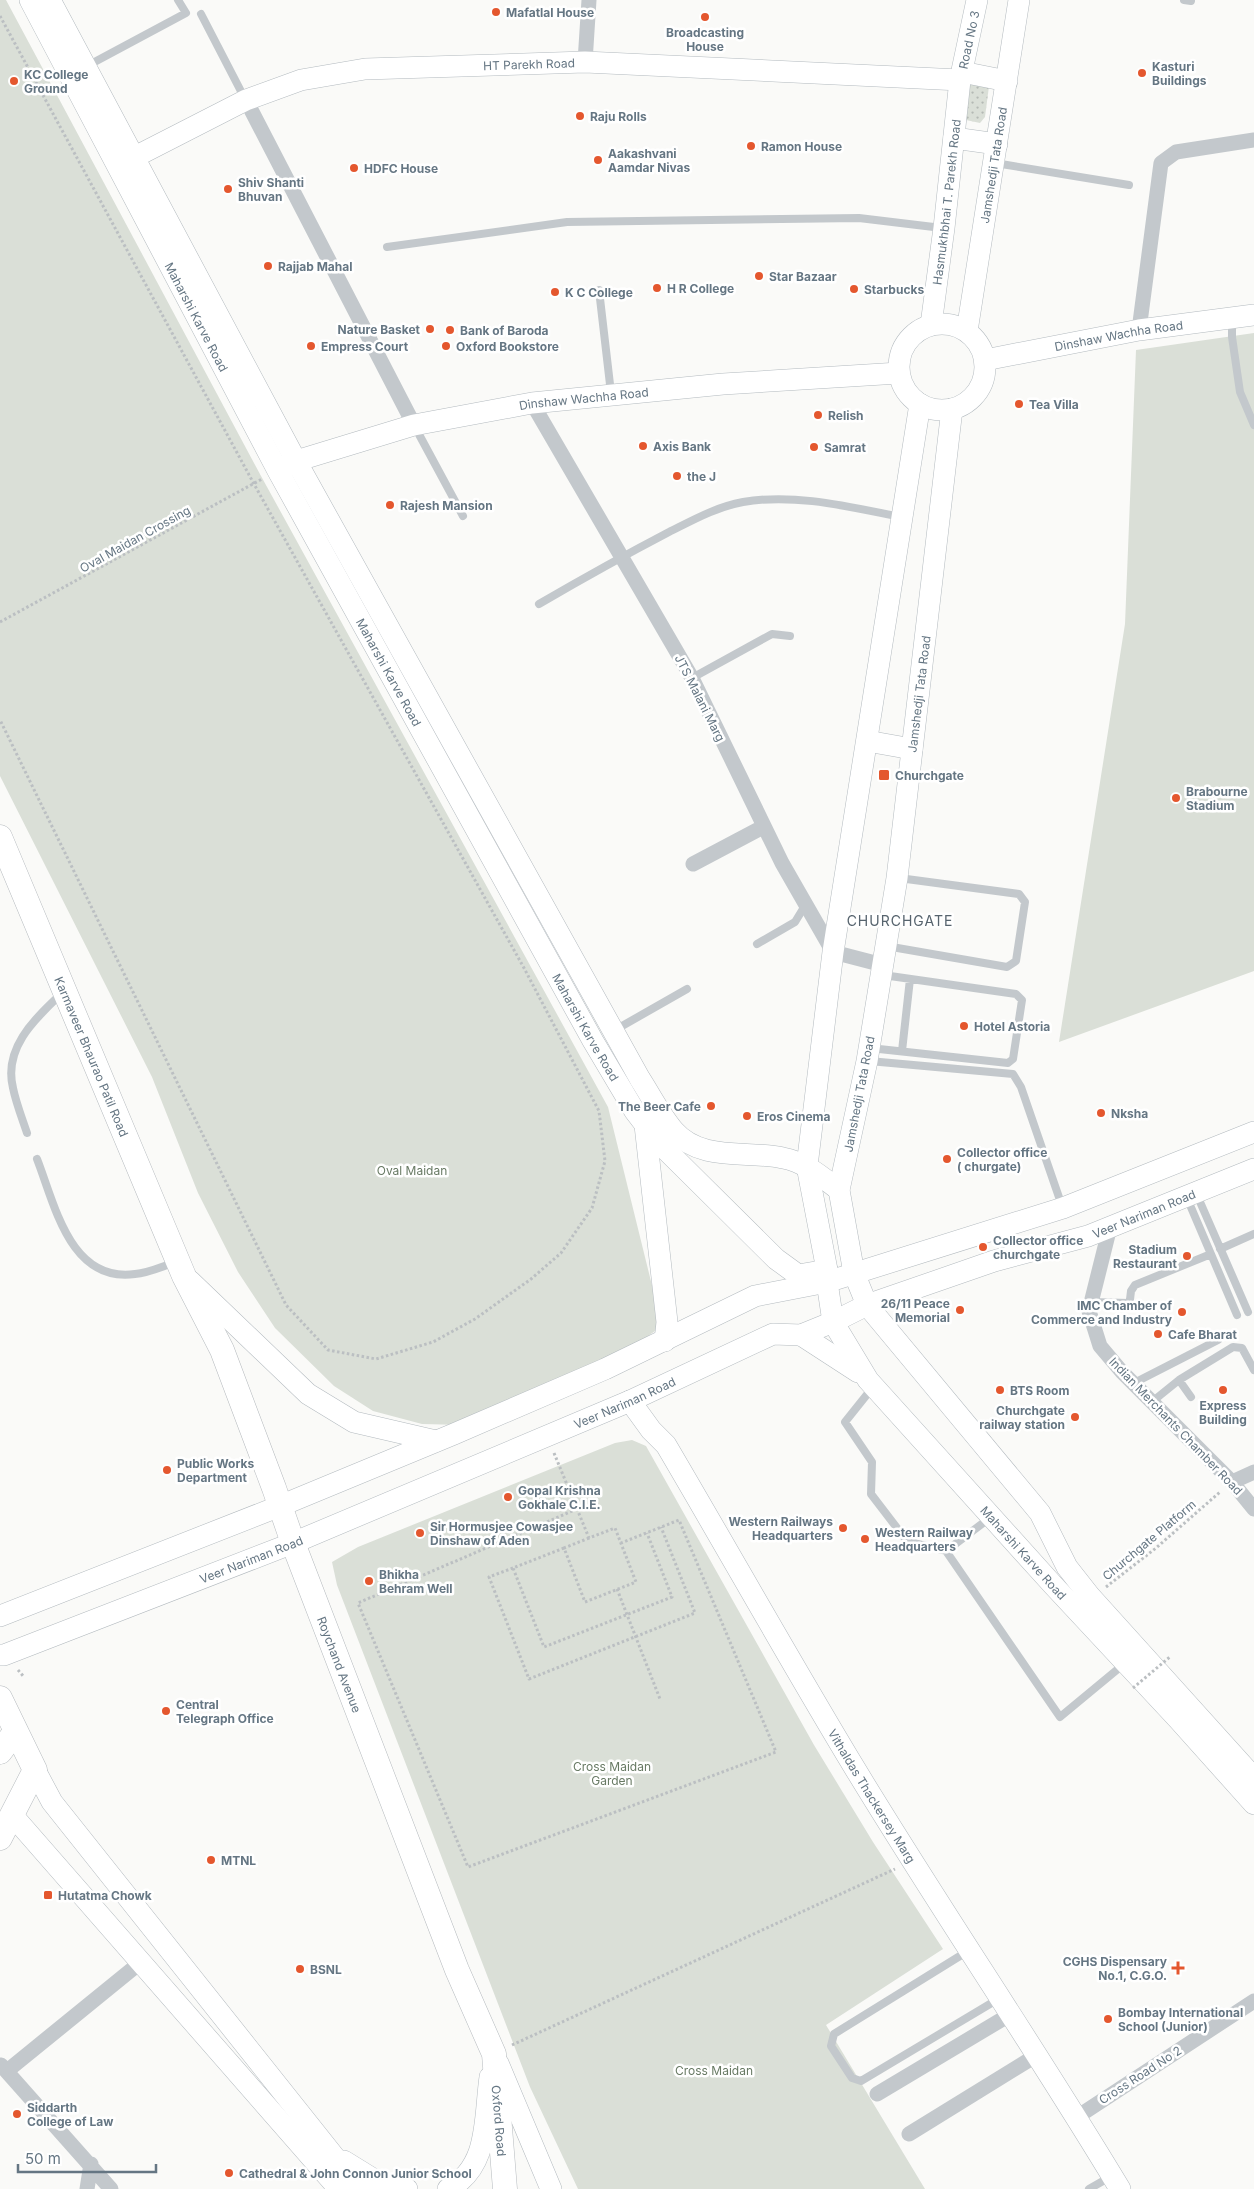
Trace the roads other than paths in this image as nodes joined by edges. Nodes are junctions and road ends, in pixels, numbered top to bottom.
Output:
1 (30, 0) edge
2 (50, 0) edge
3 (178, 0) edge
4 (589, 0) edge
5 (977, 0) edge
6 (1019, 0) edge
7 (201, 14) dead end
8 (585, 62) junction
9 (85, 67) junction
10 (961, 76) junction
11 (1007, 80) junction
12 (246, 100) junction
13 (954, 138) junction
14 (1254, 140) edge
15 (996, 154) junction
16 (126, 162) junction
17 (1129, 185) dead end
18 (944, 228) junction
19 (387, 247) dead end
20 (598, 290) dead end
21 (1254, 315) edge
22 (1232, 318) junction
23 (931, 325) junction
24 (1139, 330) junction
25 (966, 332) junction
26 (985, 360) junction
27 (899, 373) junction
28 (611, 396) junction
29 (532, 404) junction
30 (920, 404) junction
31 (952, 409) junction
32 (414, 425) junction
33 (1254, 425) edge
34 (287, 466) junction
35 (463, 516) dead end
36 (901, 517) junction
37 (621, 557) junction
38 (539, 604) dead end
39 (790, 636) dead end
40 (692, 678) junction
41 (867, 741) junction
42 (912, 749) junction
43 (763, 827) junction
44 (0, 837) edge
45 (693, 864) dead end
46 (897, 878) junction
47 (806, 904) junction
48 (757, 944) dead end
49 (833, 952) junction
50 (883, 962) junction
51 (910, 979) junction
52 (688, 989) dead end
53 (65, 990) junction
54 (614, 1031) junction
55 (902, 1051) junction
56 (868, 1054) junction
57 (645, 1125) junction
58 (1254, 1132) edge
59 (27, 1133) dead end
60 (37, 1159) dead end
61 (807, 1166) junction
62 (1254, 1169) edge
63 (839, 1190) junction
64 (1191, 1194) junction
65 (1063, 1208) junction
66 (1110, 1227) junction
67 (1254, 1234) edge
68 (1220, 1249) junction
69 (1211, 1254) junction
70 (181, 1268) junction
71 (854, 1273) junction
72 (827, 1276) junction
73 (1091, 1302) junction
74 (867, 1305) junction
75 (1248, 1312) dead end
76 (1237, 1315) dead end
77 (833, 1322) junction
78 (801, 1334) junction
79 (665, 1340) junction
80 (1218, 1340) dead end
81 (1254, 1370) edge
82 (1179, 1380) junction
83 (871, 1383) junction
84 (1134, 1383) junction
85 (1191, 1397) dead end
86 (630, 1401) junction
87 (1153, 1401) junction
88 (436, 1441) junction
89 (1254, 1472) edge
90 (1232, 1482) junction
91 (280, 1506) junction
92 (1254, 1509) edge
93 (991, 1517) junction
94 (292, 1543) junction
95 (946, 1551) junction
96 (0, 1616) edge
97 (0, 1655) edge
98 (1126, 1662) junction
99 (1151, 1673) junction
100 (0, 1698) edge
101 (15, 1732) junction
102 (0, 1752) edge
103 (36, 1773) junction
104 (1254, 1778) edge
105 (1254, 1804) edge
106 (6, 1808) edge
107 (0, 1838) edge
108 (970, 1950) junction
109 (141, 1962) junction
110 (1254, 2001) edge
111 (1006, 2006) junction
112 (494, 2054) junction
113 (1037, 2055) junction
114 (3, 2067) edge
115 (877, 2094) dead end
116 (1077, 2117) junction
117 (909, 2134) dead end
118 (331, 2153) junction
119 (91, 2164) junction
120 (1116, 2182) edge
121 (87, 2189) edge
122 (111, 2189) edge
123 (338, 2189) edge
124 (360, 2189) edge
125 (407, 2189) edge
126 (448, 2189) edge
127 (505, 2189) edge
128 (551, 2189) edge
129 (1089, 2189) edge

1 - 16 main road, Maharshi Karve Road
2 - 9 main road, Maharshi Karve Road
3 - 9 lane
4 - 8 street
5 - 10 main road, Road No 3
6 - 11 main road, Jamshedji Tata Road
7 - 12 lane
8 - 10 main road, HT Parekh Road
8 - 12 main road, HT Parekh Road
9 - 16 main road, Maharshi Karve Road
10 - 11 main road, HT Parekh Road
10 - 13 main road, Hasmukhbhai T. Parekh Road
11 - 15 main road, Jamshedji Tata Road
12 - 16 main road, HT Parekh Road
12 - 32 street
13 - 15 main road
13 - 18 main road, Hasmukhbhai T. Parekh Road
14 - 24 street
15 - 17 lane
15 - 25 main road, Jamshedji Tata Road
16 - 34 main road, Maharshi Karve Road
18 - 19 lane
18 - 23 main road, Hasmukhbhai T. Parekh Road
20 - 28 lane
21 - 22 main road, Dinshaw Wachha Road
22 - 24 main road, Dinshaw Wachha Road
22 - 33 lane
23 - 25 main road
23 - 27 main road
24 - 26 main road, Dinshaw Wachha Road
25 - 26 main road
26 - 31 main road
27 - 28 main road, Dinshaw Wachha Road
27 - 30 main road
28 - 29 main road, Dinshaw Wachha Road
29 - 32 main road, Dinshaw Wachha Road
29 - 37 street, JTS Malani Marg
30 - 31 main road
30 - 36 main road
31 - 42 main road, Jamshedji Tata Road
32 - 34 main road, Dinshaw Wachha Road
32 - 35 lane
34 - 54 main road, Maharshi Karve Road
34 - 57 main road, Maharshi Karve Road
36 - 37 lane
36 - 41 main road
37 - 38 lane
37 - 40 street, JTS Malani Marg
39 - 40 lane
40 - 43 street, JTS Malani Marg
41 - 42 main road
41 - 49 main road
42 - 46 main road, Jamshedji Tata Road
43 - 45 street
43 - 47 street, JTS Malani Marg
44 - 53 main road, Karmaveer Bhaurao Patil Road
46 - 50 main road, Jamshedji Tata Road
46 - 50 lane
47 - 48 lane
47 - 49 street, JTS Malani Marg
49 - 50 street
49 - 61 main road
50 - 51 lane
50 - 56 main road, Jamshedji Tata Road
51 - 55 lane
51 - 55 lane
52 - 54 lane
53 - 59 lane
53 - 70 main road, Karmaveer Bhaurao Patil Road
54 - 61 main road, Maharshi Karve Road
55 - 56 lane
56 - 63 main road, Jamshedji Tata Road
56 - 65 lane
57 - 72 main road, Maharshi Karve Road
57 - 79 main road
58 - 65 main road
60 - 70 lane
61 - 63 main road
61 - 72 main road
62 - 64 main road, Veer Nariman Road
63 - 71 main road, Jamshedji Tata Road
64 - 66 main road, Veer Nariman Road
64 - 68 lane
64 - 69 lane
65 - 71 main road
66 - 73 street, Indian Merchants Chamber Road
66 - 74 main road, Veer Nariman Road
67 - 68 lane
68 - 75 lane
69 - 73 lane
69 - 76 lane
70 - 88 main road
70 - 91 main road, Roychand Avenue
71 - 72 main road
71 - 74 main road, Maharshi Karve Road
72 - 77 main road, Maharshi Karve Road
72 - 79 main road
73 - 84 street, Indian Merchants Chamber Road
74 - 77 main road, Veer Nariman Road
74 - 99 main road, Maharshi Karve Road
77 - 78 main road, Veer Nariman Road
77 - 83 main road, Maharshi Karve Road
78 - 83 main road
78 - 86 main road, Veer Nariman Road
79 - 88 main road
80 - 84 lane
81 - 82 lane
82 - 85 lane
82 - 87 lane
83 - 93 main road, Maharshi Karve Road
83 - 95 lane
84 - 87 street, Indian Merchants Chamber Road
86 - 94 main road, Veer Nariman Road
86 - 108 main road, Vithaldas Thackersey Marg
87 - 90 street, Indian Merchants Chamber Road
88 - 91 main road
89 - 90 street
90 - 92 street, Indian Merchants Chamber Road
91 - 94 main road, Roychand Avenue
91 - 96 main road
93 - 95 lane
93 - 98 main road, Maharshi Karve Road
94 - 97 main road, Veer Nariman Road
94 - 112 main road, Roychand Avenue
95 - 98 lane
98 - 99 main road, Maharshi Karve Road
99 - 104 main road, Maharshi Karve Road
99 - 105 main road, Maharshi Karve Road
100 - 101 main road
101 - 102 main road
101 - 103 main road
103 - 106 main road
103 - 118 main road
106 - 107 main road
106 - 109 main road
108 - 111 main road, Vithaldas Thackersey Marg
108 - 111 lane
109 - 114 street
109 - 123 main road
110 - 116 street, Cross Road No 2
111 - 113 main road, Vithaldas Thackersey Marg
111 - 115 street
112 - 126 main road
112 - 127 main road, Oxford Road
112 - 128 main road
113 - 116 main road, Vithaldas Thackersey Marg
113 - 117 street
114 - 119 street
116 - 120 main road, Vithaldas Thackersey Marg
118 - 124 main road
118 - 125 main road
119 - 121 street
119 - 122 street
120 - 129 lane

